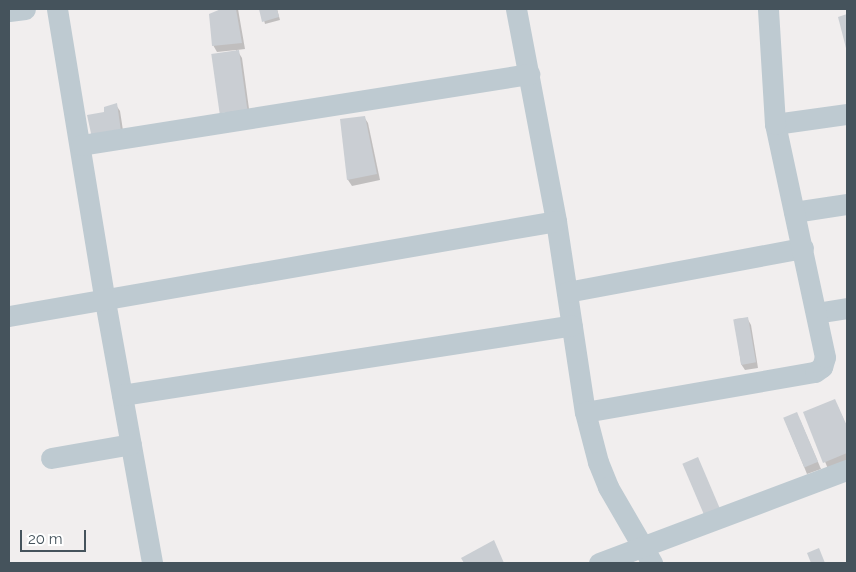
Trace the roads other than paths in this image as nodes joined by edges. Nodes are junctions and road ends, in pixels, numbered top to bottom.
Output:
1 (25, 9) edge
2 (57, 9) edge
3 (516, 9) edge
4 (773, 10) edge
5 (9, 12) edge
6 (529, 74) junction
7 (847, 114) edge
8 (775, 124) junction
9 (80, 145) junction
10 (847, 204) edge
11 (794, 212) junction
12 (556, 221) junction
13 (803, 248) junction
14 (566, 292) junction
15 (105, 300) junction
16 (847, 308) edge
17 (816, 313) junction
18 (9, 316) edge
19 (572, 325) junction
20 (122, 395) junction
21 (585, 412) junction
22 (131, 444) junction
23 (51, 458) dead end
24 (847, 470) edge
25 (646, 555) edge
26 (152, 563) edge
27 (598, 563) edge

1 - 5 street
2 - 9 street
3 - 6 street
4 - 8 street
6 - 9 street
6 - 12 street
7 - 8 street
8 - 11 street
9 - 15 street
10 - 11 street
11 - 13 street
12 - 14 street
12 - 15 street
13 - 14 street
13 - 17 street
14 - 19 street
15 - 18 street
15 - 20 street
16 - 17 street
17 - 21 street
19 - 20 street
19 - 21 street
20 - 22 street
21 - 25 street
22 - 23 street
22 - 26 street
24 - 25 street
25 - 27 street

